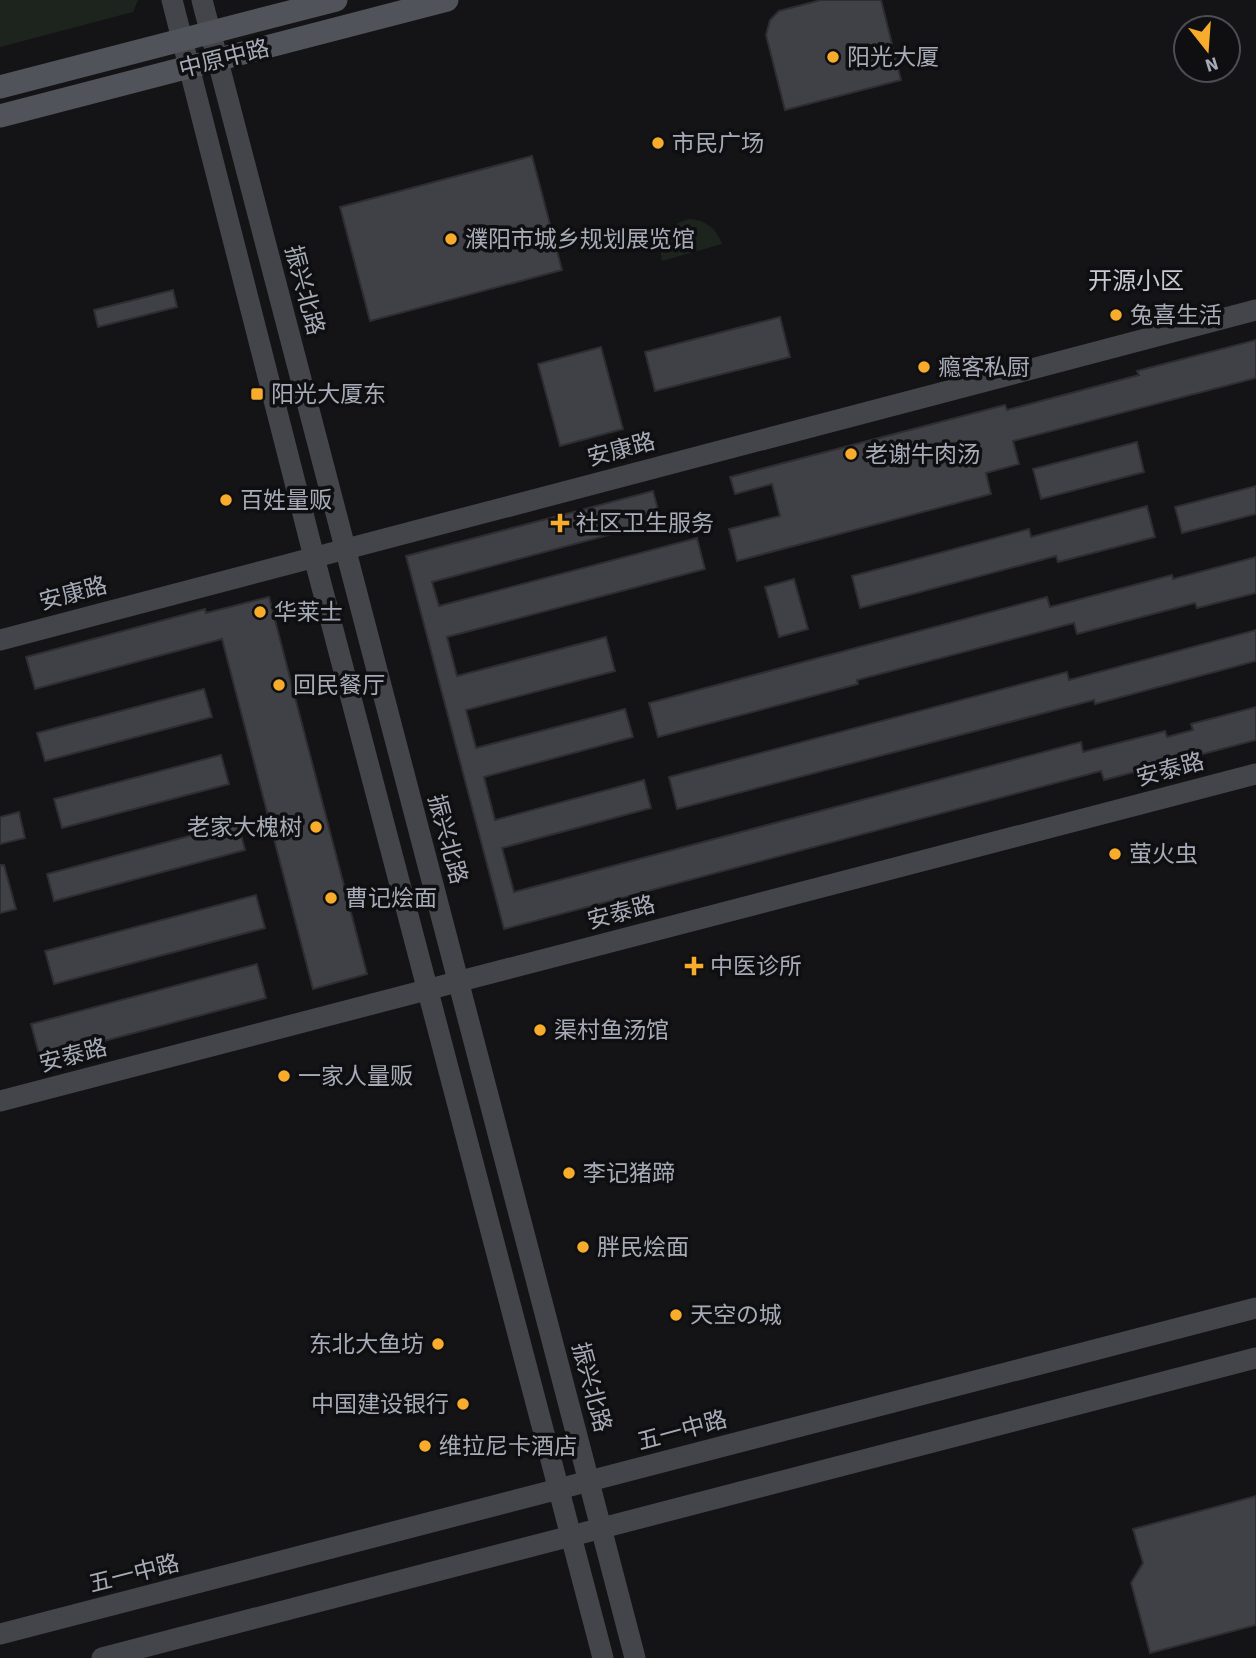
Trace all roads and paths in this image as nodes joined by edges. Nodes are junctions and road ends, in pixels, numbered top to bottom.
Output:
1 (172, 0) edge
2 (202, 0) edge
3 (336, 0) edge
4 (447, 0) edge
5 (211, 33) junction
6 (183, 40) junction
7 (218, 60) junction
8 (189, 67) junction
9 (0, 87) edge
10 (0, 116) edge
11 (1256, 310) edge
12 (345, 549) junction
13 (314, 557) junction
14 (0, 639) edge
15 (1256, 774) edge
16 (458, 982) junction
17 (428, 989) junction
18 (0, 1101) edge
19 (1256, 1308) edge
20 (1256, 1357) edge
21 (589, 1481) junction
22 (559, 1489) junction
23 (601, 1528) junction
24 (572, 1536) junction
25 (0, 1634) edge
26 (102, 1658) edge
27 (603, 1658) edge
28 (635, 1658) edge

1 - 6 street
2 - 5 street, 振兴北路
3 - 5 main road, 中原中路
4 - 7 main road, 中原中路
5 - 6 main road, 中原中路
5 - 7 street, 振兴北路
6 - 8 street
6 - 9 main road, 中原中路
7 - 8 main road, 中原中路
7 - 12 street, 振兴北路
8 - 10 main road, 中原中路
8 - 13 street
11 - 12 street, 安康路
12 - 13 street, 安康路
12 - 16 street, 振兴北路
13 - 14 street, 安康路
13 - 17 street
15 - 16 street, 安泰路
16 - 17 street, 安泰路
16 - 21 street, 振兴北路
17 - 18 street, 安泰路
17 - 22 street
19 - 21 street, 五一中路
20 - 23 street
21 - 22 street, 五一中路
21 - 23 street, 振兴北路
22 - 24 street
22 - 25 street, 五一中路
23 - 24 street
23 - 28 street, 振兴北路
24 - 26 street
24 - 27 street

